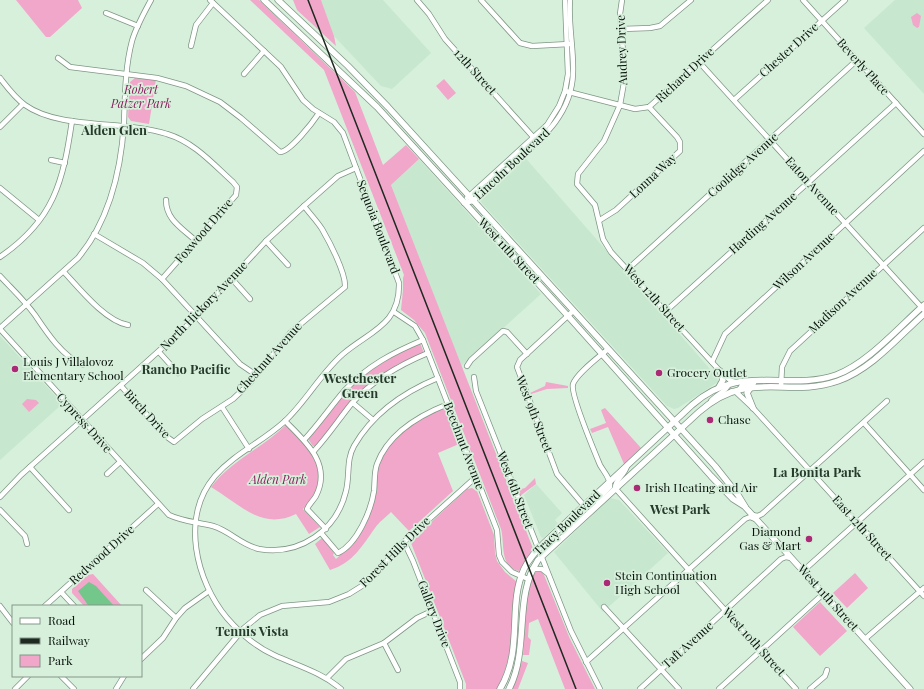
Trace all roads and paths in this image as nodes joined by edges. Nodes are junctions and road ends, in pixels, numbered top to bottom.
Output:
1 (151, 0) edge
2 (264, 0) edge
3 (278, 0) edge
4 (417, 0) edge
5 (481, 0) edge
6 (565, 0) edge
7 (570, 0) edge
8 (622, 0) edge
9 (691, 0) edge
10 (768, 0) edge
11 (803, 0) edge
12 (845, 0) edge
13 (212, 1) edge
14 (106, 13) dead end
15 (822, 21) junction
16 (138, 26) junction
17 (622, 29) junction
18 (569, 44) junction
19 (191, 46) dead end
20 (264, 51) junction
21 (58, 58) dead end
22 (857, 60) junction
23 (699, 62) junction
24 (244, 74) dead end
25 (127, 75) junction
26 (0, 78) edge
27 (568, 92) junction
28 (734, 100) junction
29 (896, 103) junction
30 (23, 104) junction
31 (620, 106) junction
32 (649, 107) junction
33 (319, 113) junction
34 (72, 121) junction
35 (123, 125) junction
36 (0, 127) edge
37 (924, 134) edge
38 (534, 137) junction
39 (770, 140) junction
40 (538, 142) junction
41 (924, 151) edge
42 (51, 160) dead end
43 (65, 163) junction
44 (356, 168) junction
45 (808, 182) junction
46 (0, 188) edge
47 (468, 196) junction
48 (166, 200) dead end
49 (473, 201) junction
50 (464, 203) junction
51 (304, 206) junction
52 (39, 220) junction
53 (600, 220) junction
54 (845, 223) junction
55 (924, 228) edge
56 (94, 234) junction
57 (196, 241) junction
58 (266, 241) junction
59 (0, 258) edge
60 (288, 265) dead end
61 (882, 265) junction
62 (628, 269) junction
63 (64, 272) junction
64 (0, 276) edge
65 (162, 279) junction
66 (232, 279) junction
67 (250, 299) dead end
68 (26, 304) junction
69 (923, 307) edge
70 (573, 311) junction
71 (666, 311) junction
72 (394, 312) junction
73 (924, 314) edge
74 (196, 316) junction
75 (568, 316) junction
76 (128, 324) dead end
77 (0, 329) edge
78 (423, 340) junction
79 (608, 349) junction
80 (159, 352) junction
81 (428, 353) junction
82 (527, 354) junction
83 (602, 354) junction
84 (712, 362) junction
85 (83, 365) dead end
86 (467, 366) dead end
87 (720, 371) junction
88 (178, 373) dead end
89 (256, 375) junction
90 (474, 377) dead end
91 (438, 378) junction
92 (765, 379) junction
93 (782, 379) junction
94 (729, 381) junction
95 (121, 386) junction
96 (782, 386) junction
97 (719, 387) junction
98 (751, 387) junction
99 (739, 392) junction
100 (887, 401) dead end
101 (353, 402) junction
102 (710, 403) junction
103 (448, 404) junction
104 (222, 406) junction
105 (753, 408) junction
106 (373, 420) junction
107 (83, 421) junction
108 (285, 421) junction
109 (674, 421) junction
110 (864, 423) junction
111 (667, 428) junction
112 (681, 428) junction
113 (673, 435) junction
114 (304, 440) junction
115 (174, 442) joint
116 (249, 449) junction
117 (314, 451) junction
118 (120, 462) junction
119 (924, 462) edge
120 (627, 464) junction
121 (30, 467) junction
122 (810, 471) junction
123 (107, 474) dead end
124 (910, 474) junction
125 (476, 477) junction
126 (610, 482) junction
127 (615, 488) junction
128 (924, 490) edge
129 (0, 497) edge
130 (598, 503) junction
131 (158, 504) junction
132 (585, 506) junction
133 (746, 508) junction
134 (0, 510) edge
135 (69, 510) dead end
136 (754, 517) junction
137 (196, 523) junction
138 (857, 523) junction
139 (570, 528) junction
140 (326, 529) junction
141 (321, 533) junction
142 (404, 542) junction
143 (27, 544) dead end
144 (538, 549) junction
145 (541, 556) junction
146 (791, 558) junction
147 (532, 569) junction
148 (689, 570) junction
149 (803, 571) junction
150 (549, 575) junction
151 (521, 577) junction
152 (528, 579) junction
153 (146, 590) dead end
154 (922, 590) edge
155 (210, 591) junction
156 (61, 592) junction
157 (823, 594) junction
158 (924, 596) edge
159 (46, 605) edge
160 (73, 605) edge
161 (0, 606) edge
162 (604, 607) dead end
163 (726, 610) junction
164 (432, 611) junction
165 (176, 618) junction
166 (12, 622) edge
167 (624, 629) junction
168 (241, 632) junction
169 (865, 640) junction
170 (384, 643) junction
171 (762, 650) junction
172 (142, 658) edge
173 (586, 662) junction
174 (661, 669) junction
175 (398, 670) dead end
176 (827, 670) dead end
177 (27, 677) edge
178 (62, 677) edge
179 (123, 677) edge
180 (327, 678) junction
181 (14, 689) edge
182 (74, 689) edge
183 (116, 689) edge
184 (193, 689) edge
185 (341, 689) edge
186 (460, 689) edge
187 (500, 689) edge
188 (509, 689) edge
189 (600, 689) edge
190 (640, 689) edge
191 (679, 689) edge
192 (719, 689) edge
193 (796, 689) edge
194 (810, 689) edge
195 (910, 689) edge

1 - 16 street
2 - 50 main road, West 11th Street
3 - 47 main road, West 11th Street
4 - 38 street, 12th Street
5 - 18 street
6 - 18 street, Lincoln Boulevard
7 - 18 street, Lincoln Boulevard
8 - 17 street, Audrey Drive
9 - 17 street
10 - 23 street, Richard Drive
11 - 15 street, Beverly Place
12 - 15 street, Chester Drive
13 - 19 street
13 - 20 street, Sequoia Boulevard
14 - 16 street
15 - 22 street, Beverly Place
15 - 28 street, Chester Drive
16 - 25 street
17 - 31 street, Audrey Drive
18 - 27 street, Lincoln Boulevard
20 - 24 street
20 - 33 street, Sequoia Boulevard
21 - 25 street
22 - 29 street, Beverly Place
22 - 39 street, Coolidge Avenue
23 - 28 street, Eaton Avenue
23 - 32 street, Richard Drive
25 - 33 street
25 - 35 street
26 - 30 street, Foxwood Drive
27 - 31 street, Richard Drive
27 - 38 street, Lincoln Boulevard
27 - 40 street, Lincoln Boulevard
28 - 39 street, Eaton Avenue
29 - 37 street, Beverly Place
29 - 45 street, Harding Avenue
30 - 34 street, Foxwood Drive
30 - 36 street
31 - 32 street, Richard Drive
31 - 53 street, Audrey Drive
32 - 53 street, Lonna Way
33 - 44 street, Sequoia Boulevard
34 - 35 street, Foxwood Drive
34 - 43 street
35 - 56 street
35 - 57 street, Foxwood Drive
38 - 40 street, 12th Street
38 - 47 street, Lincoln Boulevard
39 - 45 street, Eaton Avenue
39 - 62 street, Coolidge Avenue
40 - 49 street, Lincoln Boulevard
41 - 54 street, Wilson Avenue
42 - 43 street
43 - 52 street
44 - 51 street, North Hickory Avenue
44 - 72 street, Sequoia Boulevard
45 - 54 street, Eaton Avenue
45 - 71 street, Harding Avenue
46 - 52 street
47 - 49 main road, West 11th Street
47 - 50 street, Lincoln Boulevard
48 - 57 street
49 - 50 street, Lincoln Boulevard
49 - 70 main road, West 11th Street
50 - 75 main road, West 11th Street
51 - 58 street, North Hickory Avenue
51 - 89 street, Chestnut Avenue
52 - 59 street
53 - 62 street, West 12th Street
54 - 61 street, Eaton Avenue
54 - 84 street, Wilson Avenue
55 - 61 street, Madison Avenue
56 - 63 street
56 - 65 street
57 - 65 street, Foxwood Drive
58 - 60 street
58 - 66 street, North Hickory Avenue
61 - 69 street, Eaton Avenue
61 - 93 street, Madison Avenue
62 - 71 street, West 12th Street
63 - 68 street
63 - 76 street
64 - 68 street
65 - 74 street
66 - 67 street
66 - 74 street, North Hickory Avenue
68 - 77 street
68 - 85 street
69 - 93 main road, Tracy Boulevard
70 - 75 street, West 9th Street
70 - 79 main road, West 11th Street
71 - 84 street, West 12th Street
72 - 78 street, Beechnut Avenue
72 - 108 street, Sequoia Boulevard
73 - 96 main road, Tracy Boulevard
74 - 80 street, North Hickory Avenue
74 - 89 street
75 - 82 street, West 9th Street
75 - 83 main road, West 11th Street
77 - 107 street, Cypress Drive
78 - 81 street, Beechnut Avenue
78 - 114 street
79 - 83 street
79 - 109 main road, West 11th Street
80 - 88 street
80 - 95 street, North Hickory Avenue
81 - 91 street, Beechnut Avenue
81 - 101 street
82 - 86 street
82 - 132 street, West 9th Street
83 - 111 main road, West 11th Street
83 - 126 street
84 - 87 street, West 12th Street
87 - 94 street
87 - 97 main road
89 - 104 street, Chestnut Avenue
90 - 144 street, West 6th Street
91 - 103 street, Beechnut Avenue
91 - 106 street, Cypress Drive
92 - 93 main road, Tracy Boulevard
92 - 94 main road, Tracy Boulevard
92 - 99 street
93 - 96 street, Madison Avenue
94 - 97 main road, Tracy Boulevard
94 - 102 street
95 - 107 street, North Hickory Avenue
95 - 115 street, Birch Drive
96 - 98 main road, Tracy Boulevard
97 - 109 main road, Tracy Boulevard
98 - 99 main road, Tracy Boulevard
98 - 105 main road
99 - 102 main road, Tracy Boulevard
99 - 105 street, East 12th Street
100 - 110 street
101 - 106 street
101 - 117 street
102 - 112 main road, Tracy Boulevard
103 - 125 street, Beechnut Avenue
103 - 141 street
104 - 115 street, Chestnut Avenue
104 - 116 street
105 - 122 street, East 12th Street
106 - 140 street, Cypress Drive
107 - 118 street, Cypress Drive
107 - 121 street, North Hickory Avenue
108 - 114 street
108 - 116 street, Sequoia Boulevard
109 - 111 main road, Tracy Boulevard
109 - 112 main road, West 11th Street
110 - 122 street
110 - 124 street
111 - 113 main road, West 11th Street
111 - 120 main road, Tracy Boulevard
112 - 113 main road, Tracy Boulevard
112 - 133 main road, West 11th Street
113 - 127 main road, Tracy Boulevard
113 - 133 main road, West 11th Street
114 - 117 street
116 - 137 street, Sequoia Boulevard
117 - 140 street
118 - 123 street, Cypress Drive
118 - 131 street, Cypress Drive
119 - 124 street
120 - 126 main road, Tracy Boulevard
120 - 127 street
121 - 129 street, North Hickory Avenue
121 - 135 street
122 - 136 street
122 - 138 street, East 12th Street
124 - 128 street
124 - 138 street
125 - 142 street, Forest Hills Drive
125 - 151 street, Beechnut Avenue
126 - 130 street
126 - 132 main road, Tracy Boulevard
127 - 130 main road, Tracy Boulevard
127 - 148 street, West 10th Street
130 - 139 main road, Tracy Boulevard
131 - 137 street, Cypress Drive
131 - 156 street, Redwood Drive
132 - 139 street
132 - 144 main road, Tracy Boulevard
133 - 136 main road, West 11th Street
134 - 143 street
136 - 146 main road, West 11th Street
136 - 148 street
137 - 141 street, Cypress Drive
137 - 155 street, Sequoia Boulevard
138 - 149 street
138 - 154 street, East 12th Street
139 - 145 main road, Tracy Boulevard
140 - 141 street, Cypress Drive
142 - 164 street, Gallery Drive
142 - 168 street, Forest Hills Drive
144 - 145 street, West 6th Street
144 - 151 main road, Tracy Boulevard
145 - 147 main road, Tracy Boulevard
145 - 150 street, West 6th Street
146 - 149 main road, West 11th Street
146 - 163 street, Taft Avenue
147 - 150 street
147 - 152 main road, Tracy Boulevard
148 - 163 street, West 10th Street
148 - 167 street
149 - 157 main road, West 11th Street
150 - 173 street, West 6th Street
151 - 152 street, Beechnut Avenue
151 - 187 main road, Tracy Boulevard
152 - 188 main road, Tracy Boulevard
153 - 165 street
154 - 158 street, East 12th Street
154 - 169 street
155 - 165 street
155 - 168 street, Sequoia Boulevard
156 - 159 street, Redwood Drive
156 - 160 street
157 - 169 main road, West 11th Street
157 - 171 street
161 - 166 street
162 - 167 street
163 - 171 street, West 10th Street
163 - 174 street, Taft Avenue
164 - 170 street
164 - 186 street, Gallery Drive
165 - 172 street
167 - 173 street
167 - 174 street
168 - 180 street, Sequoia Boulevard
168 - 184 street, Forest Hills Drive
169 - 195 main road, West 11th Street
170 - 175 street
170 - 180 street
171 - 192 street
171 - 193 street, West 10th Street
173 - 189 street, West 6th Street
174 - 190 street, Taft Avenue
174 - 191 street
176 - 194 street
177 - 181 street
178 - 182 street
179 - 183 street
180 - 185 street, Sequoia Boulevard

